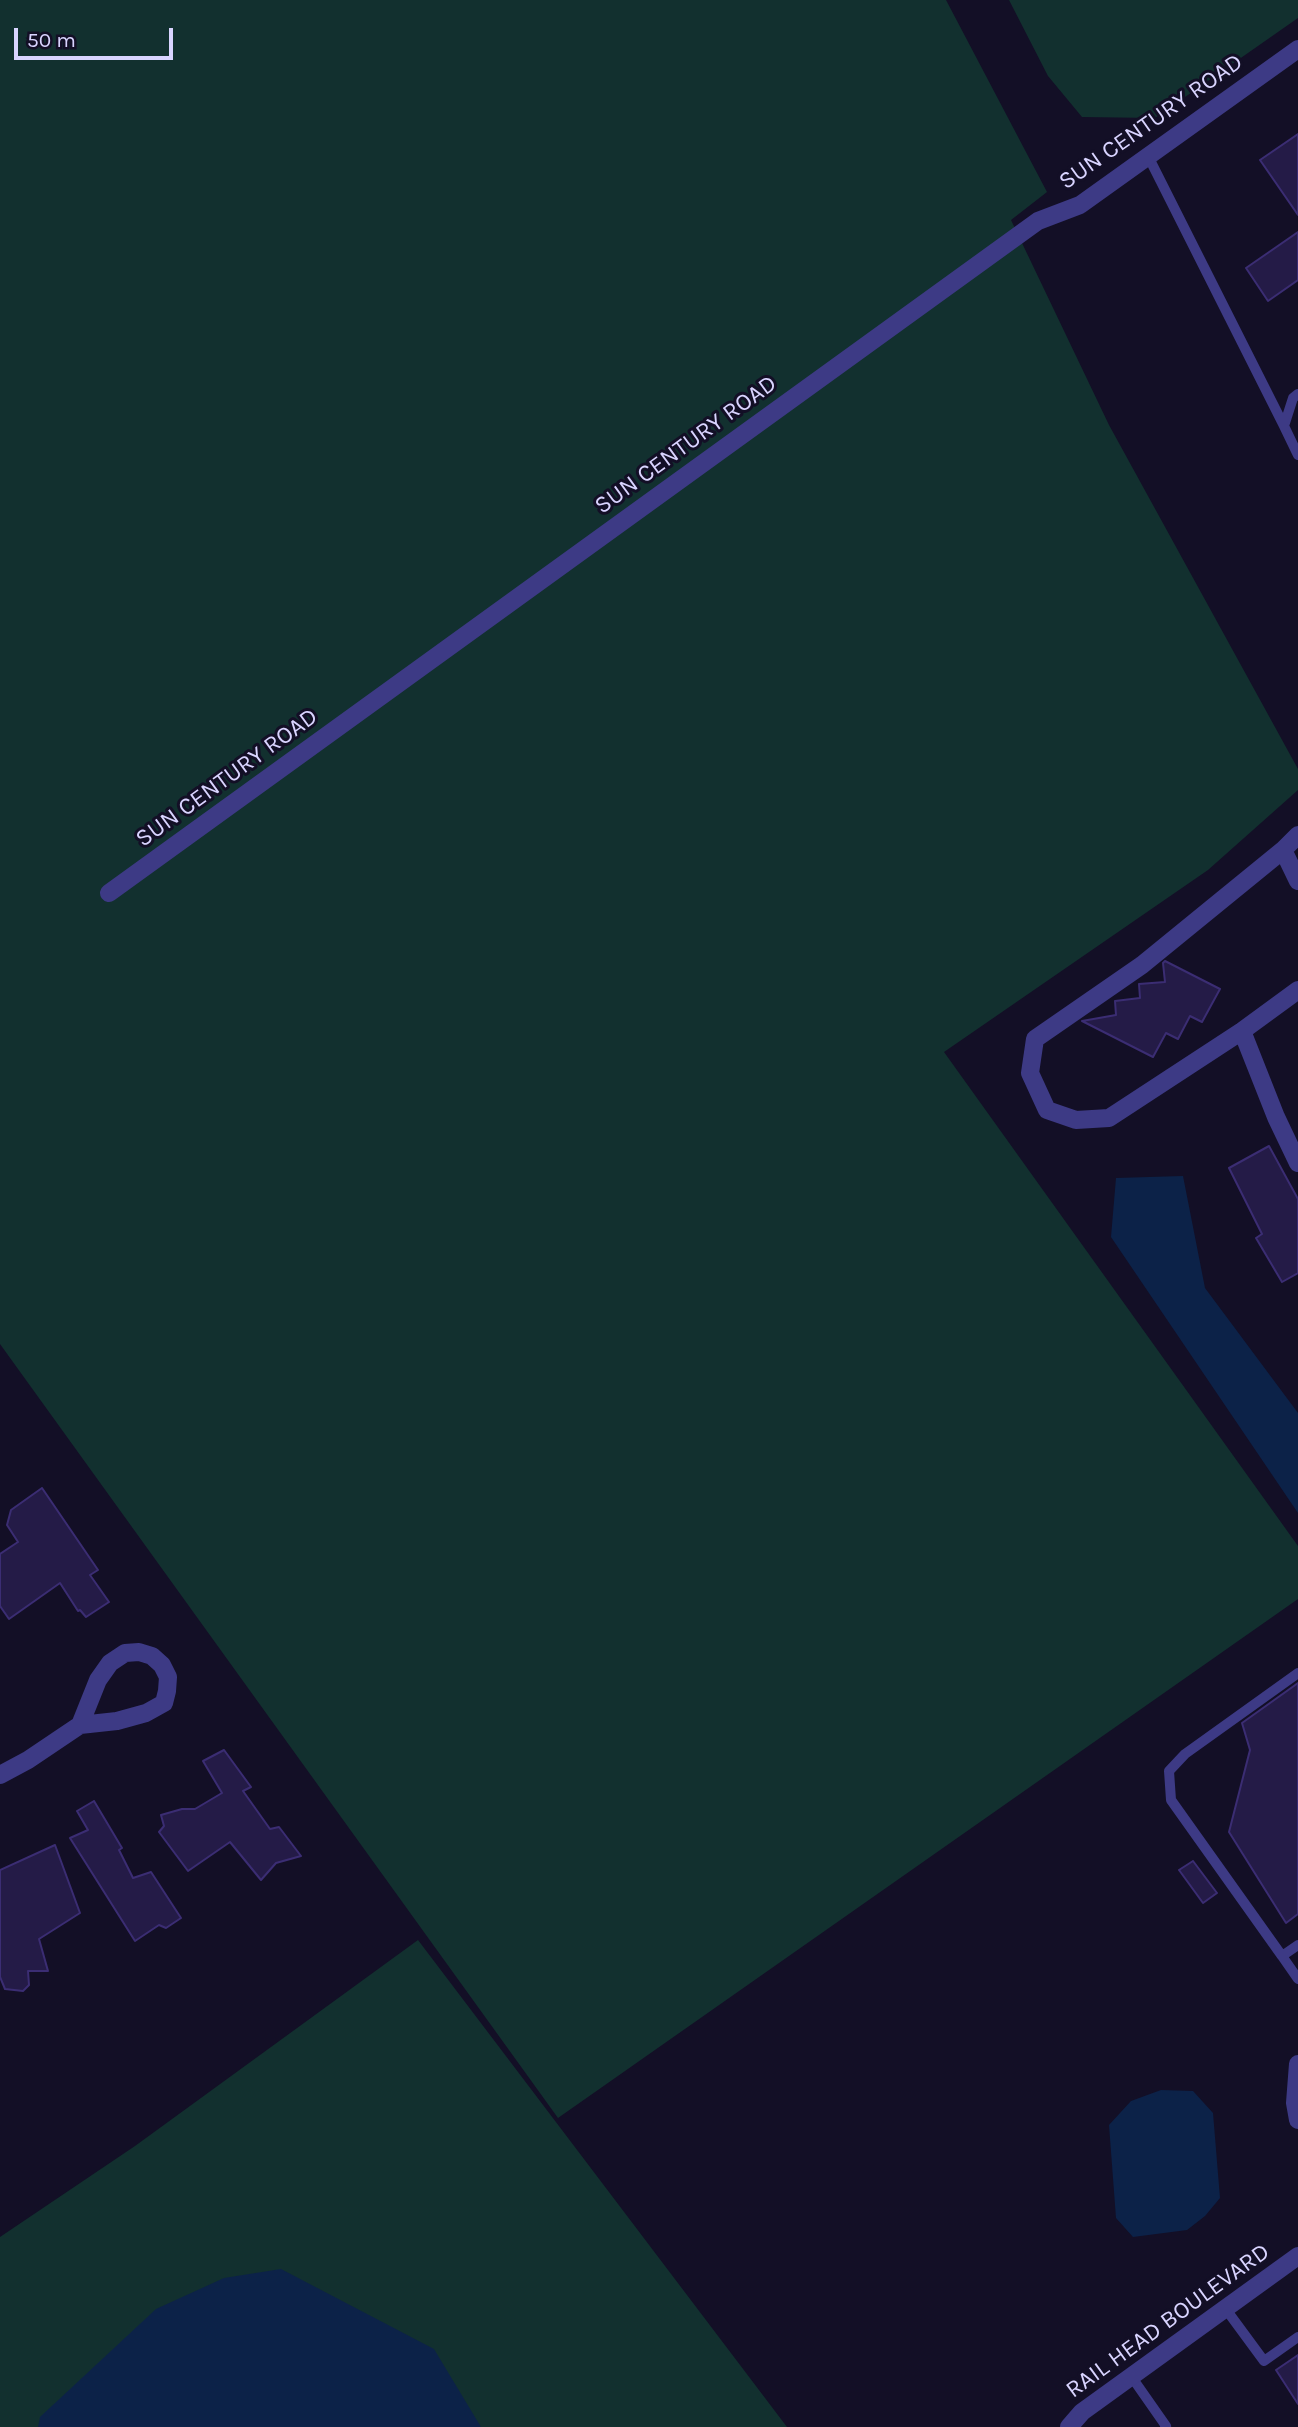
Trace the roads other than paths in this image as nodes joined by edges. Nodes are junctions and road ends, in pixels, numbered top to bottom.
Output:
1 (1298, 49) edge
2 (1148, 156) junction
3 (1298, 394) edge
4 (1284, 426) junction
5 (1298, 455) edge
6 (1298, 835) edge
7 (1283, 850) junction
8 (1298, 881) edge
9 (109, 893) dead end
10 (1298, 990) edge
11 (1242, 1031) junction
12 (1298, 1163) edge
13 (1298, 1673) edge
14 (80, 1725) junction
15 (0, 1775) edge
16 (1298, 1945) edge
17 (1282, 1956) junction
18 (1298, 1979) edge
19 (1298, 2064) edge
20 (1298, 2120) edge
21 (1298, 2256) edge
22 (1225, 2308) junction
23 (1298, 2337) edge
24 (1131, 2376) junction
25 (1069, 2427) edge
26 (1165, 2427) edge

1 - 2 street, SUN CENTURY ROAD
2 - 4 lane
2 - 9 street, SUN CENTURY ROAD
3 - 4 lane
4 - 5 lane
6 - 7 street
7 - 8 street
7 - 11 street
10 - 11 street
11 - 12 street
13 - 17 lane
14 - 14 street
14 - 15 street
16 - 17 lane
17 - 18 lane
19 - 20 street
21 - 22 street, RAIL HEAD BOULEVARD
22 - 23 lane
22 - 24 street, RAIL HEAD BOULEVARD
24 - 25 street, RAIL HEAD BOULEVARD
24 - 26 lane

